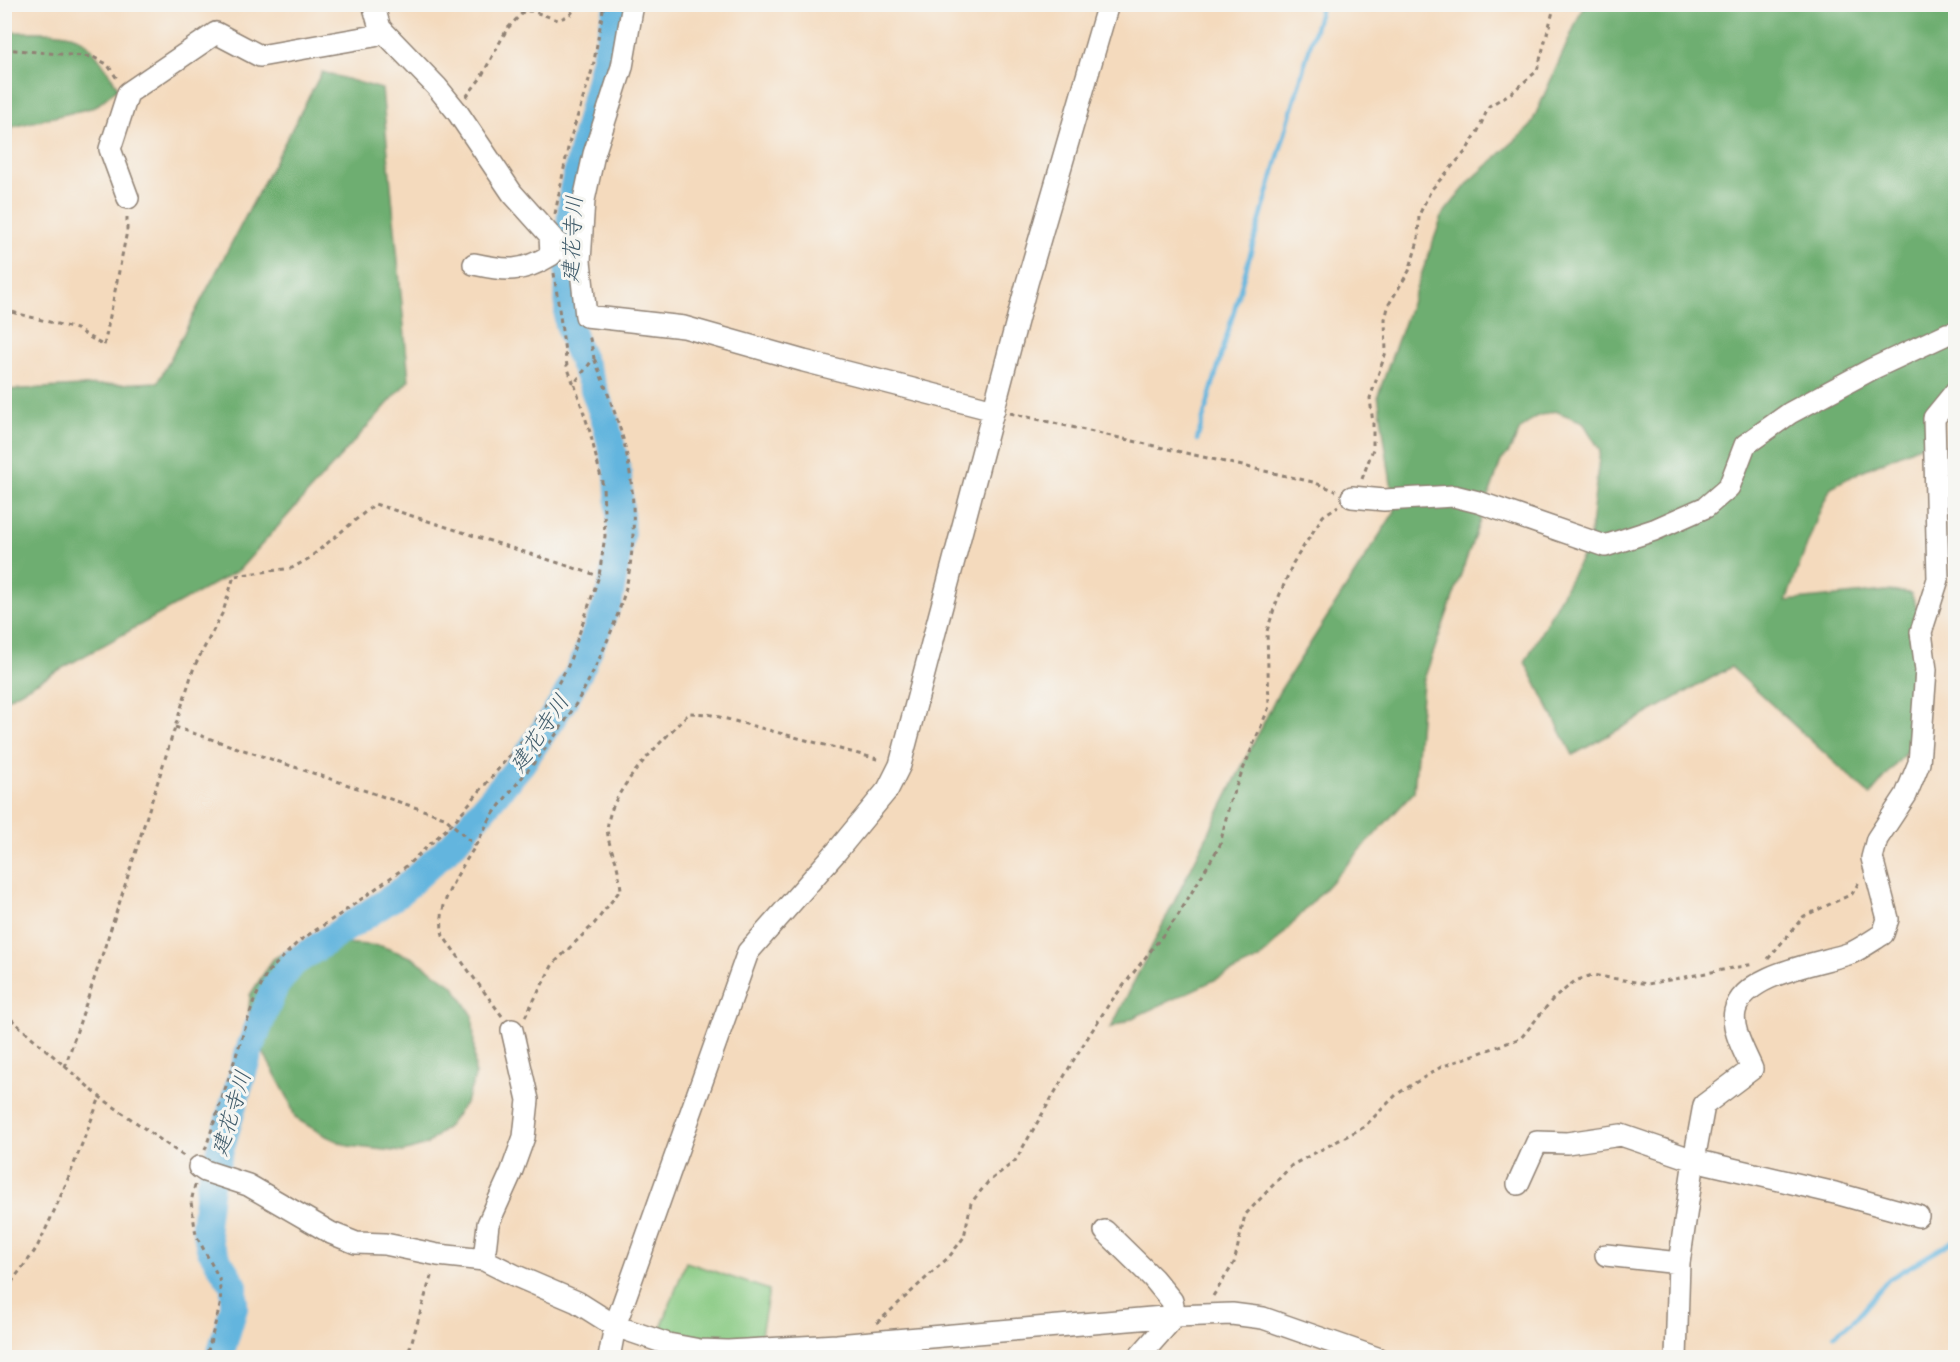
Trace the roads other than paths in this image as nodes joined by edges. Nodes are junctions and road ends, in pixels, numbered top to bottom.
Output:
1 (373, 4) edge
2 (633, 4) edge
3 (1108, 4) edge
4 (380, 28) junction
5 (128, 198) road end
6 (552, 244) junction
7 (578, 259) junction
8 (474, 264) dead end
9 (1956, 333) edge
10 (1956, 391) edge
11 (994, 410) junction
12 (1352, 497) road end
13 (512, 1030) road end
14 (1694, 1160) junction
15 (209, 1171) road end
16 (1518, 1184) dead end
17 (1918, 1216) dead end
18 (1104, 1231) dead end
19 (1606, 1255) dead end
20 (484, 1260) junction
21 (1679, 1263) junction
22 (1175, 1316) junction
23 (615, 1326) junction
24 (837, 1345) junction
25 (876, 1349) edge
26 (609, 1358) edge
27 (820, 1358) edge
28 (1138, 1358) edge
29 (1377, 1358) edge
30 (1676, 1358) edge

1 - 4 street
2 - 7 street
3 - 11 street
4 - 5 street
4 - 6 street
6 - 7 street
6 - 8 street
7 - 11 street
9 - 12 street
10 - 14 street
11 - 23 street
13 - 20 street
14 - 16 street
14 - 17 street
14 - 21 street
15 - 20 street
18 - 22 street
19 - 21 street
20 - 23 street
21 - 30 street
22 - 25 street
22 - 28 street
22 - 29 street
23 - 24 street
23 - 26 street
24 - 25 street
24 - 27 street

